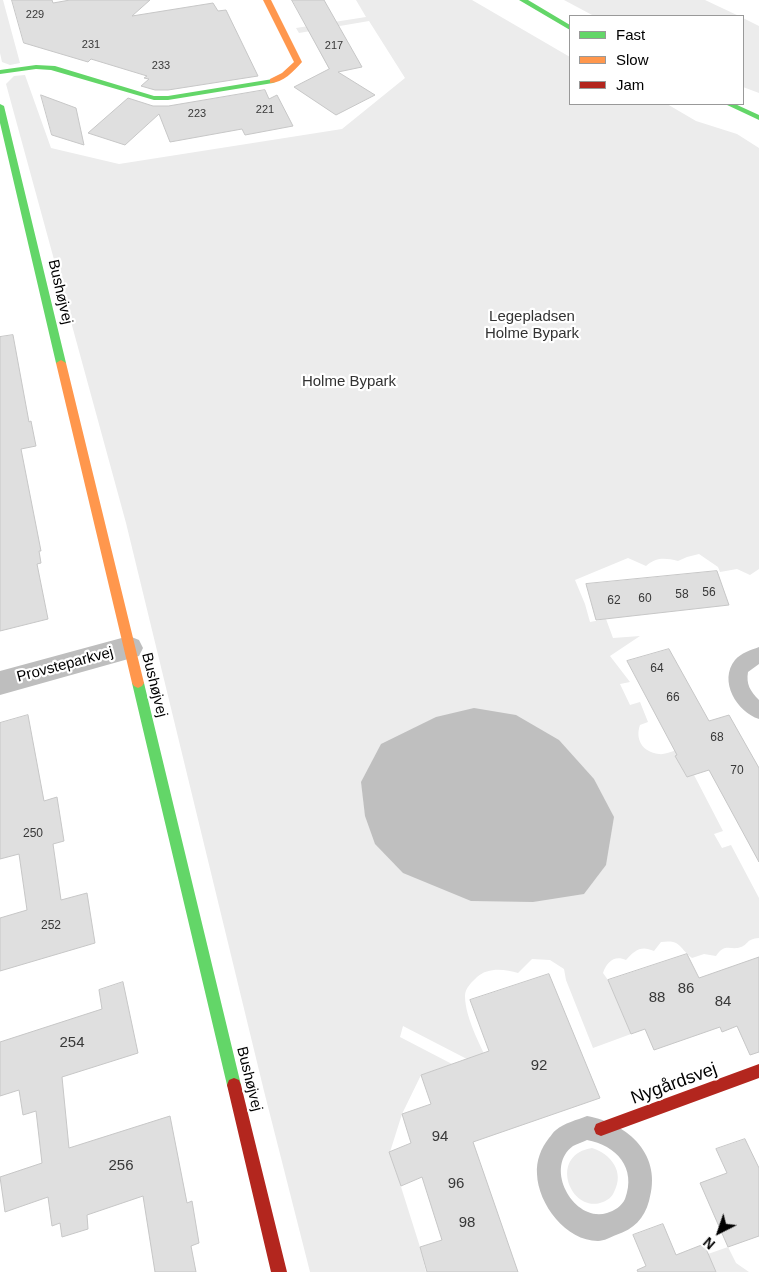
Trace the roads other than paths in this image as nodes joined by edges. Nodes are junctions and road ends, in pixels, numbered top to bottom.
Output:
1 (267, 0) edge
2 (523, 0) edge
3 (569, 27) edge
4 (0, 72) edge
5 (731, 105) edge
6 (0, 106) edge
7 (759, 118) edge
8 (129, 648) junction
9 (759, 654) edge
10 (0, 683) edge
11 (759, 711) edge
12 (759, 1071) edge
13 (601, 1129) dead end
14 (280, 1272) edge

1 - 4 street
2 - 3 street
5 - 7 street
6 - 8 street, Bushøjvej
8 - 10 street, Provsteparkvej
8 - 14 street, Bushøjvej
9 - 11 lane
12 - 13 street, Nygårdsvej

